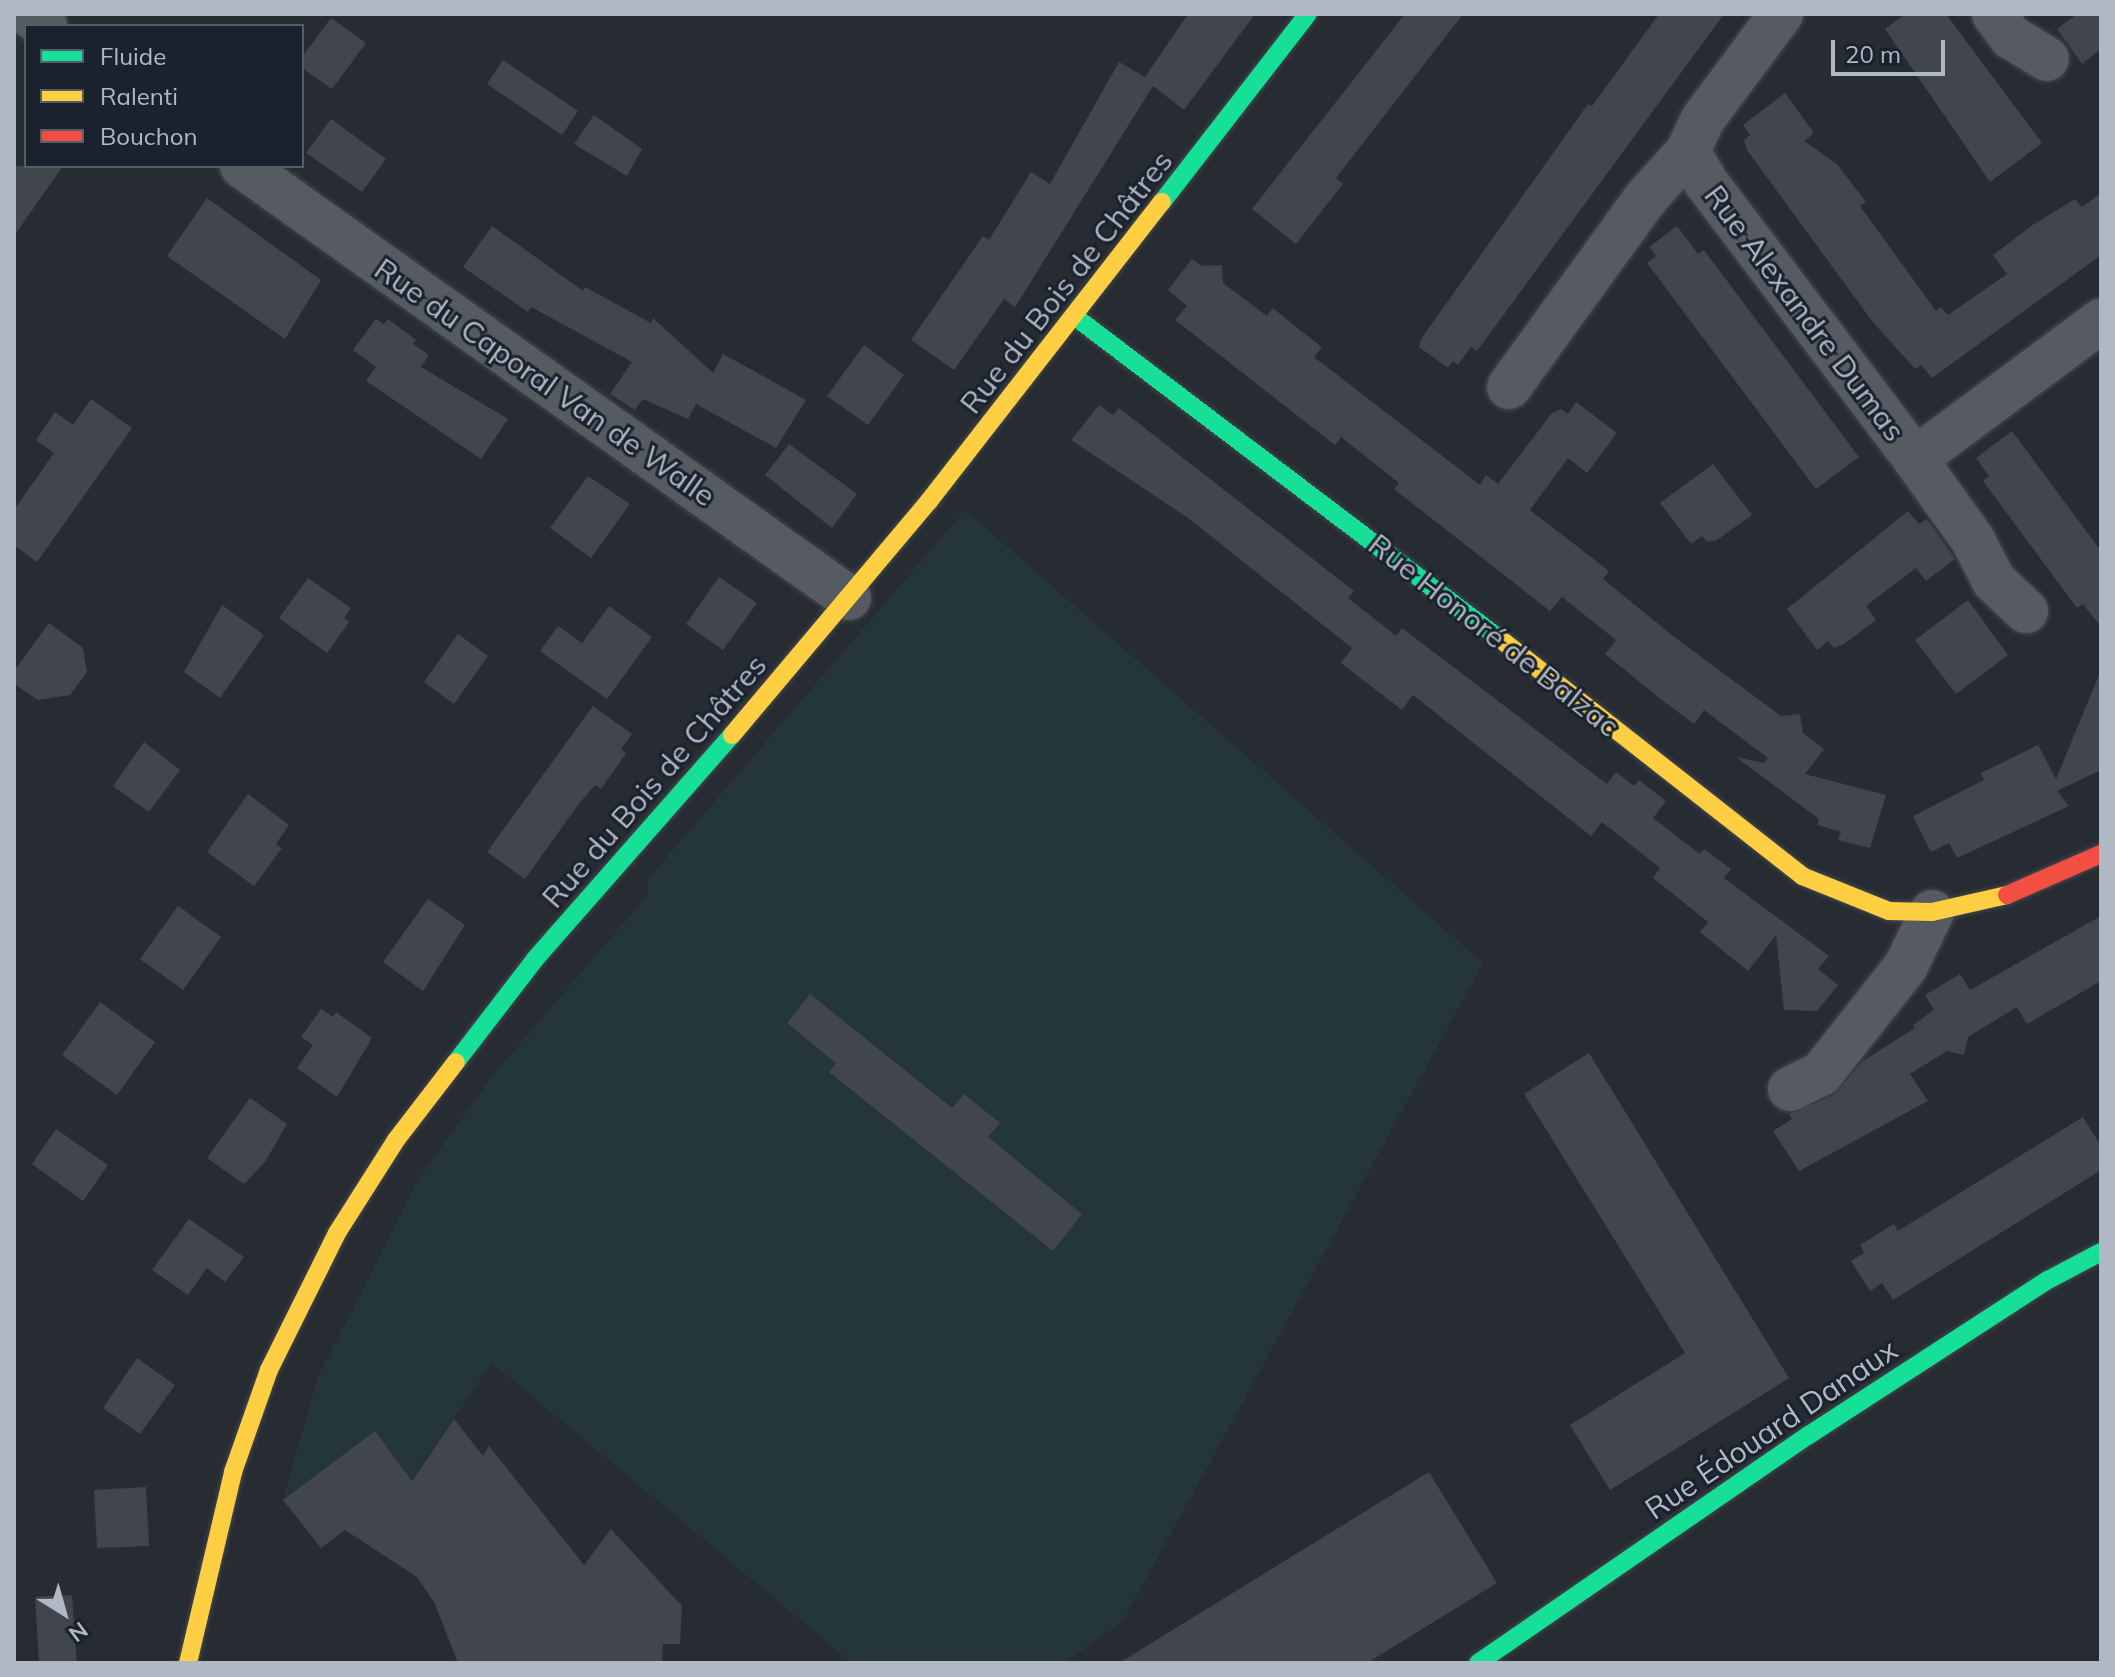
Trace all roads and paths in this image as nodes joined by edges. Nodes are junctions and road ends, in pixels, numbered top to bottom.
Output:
1 (1308, 14) edge
2 (1781, 14) edge
3 (1688, 151) junction
4 (245, 168) edge
5 (1074, 316) junction
6 (2101, 321) edge
7 (1509, 387) dead end
8 (1915, 459) junction
9 (849, 598) junction
10 (2026, 611) dead end
11 (2101, 854) edge
12 (1932, 912) junction
13 (1790, 1089) dead end
14 (2101, 1252) edge
15 (188, 1663) edge
16 (1478, 1663) edge

1 - 5 street, Rue du Bois de Châtres
2 - 3 street, Rue Alexandre Dumas
3 - 7 street
3 - 8 street, Rue Alexandre Dumas
4 - 9 street, Rue du Caporal Van de Walle
5 - 9 street, Rue du Bois de Châtres
5 - 12 street, Rue Honoré de Balzac
6 - 8 street, Rue Alexandre Dumas
8 - 10 street
9 - 15 street, Rue du Bois de Châtres
11 - 12 street, Rue Honoré de Balzac
12 - 13 street
14 - 16 street, Rue Édouard Danaux

